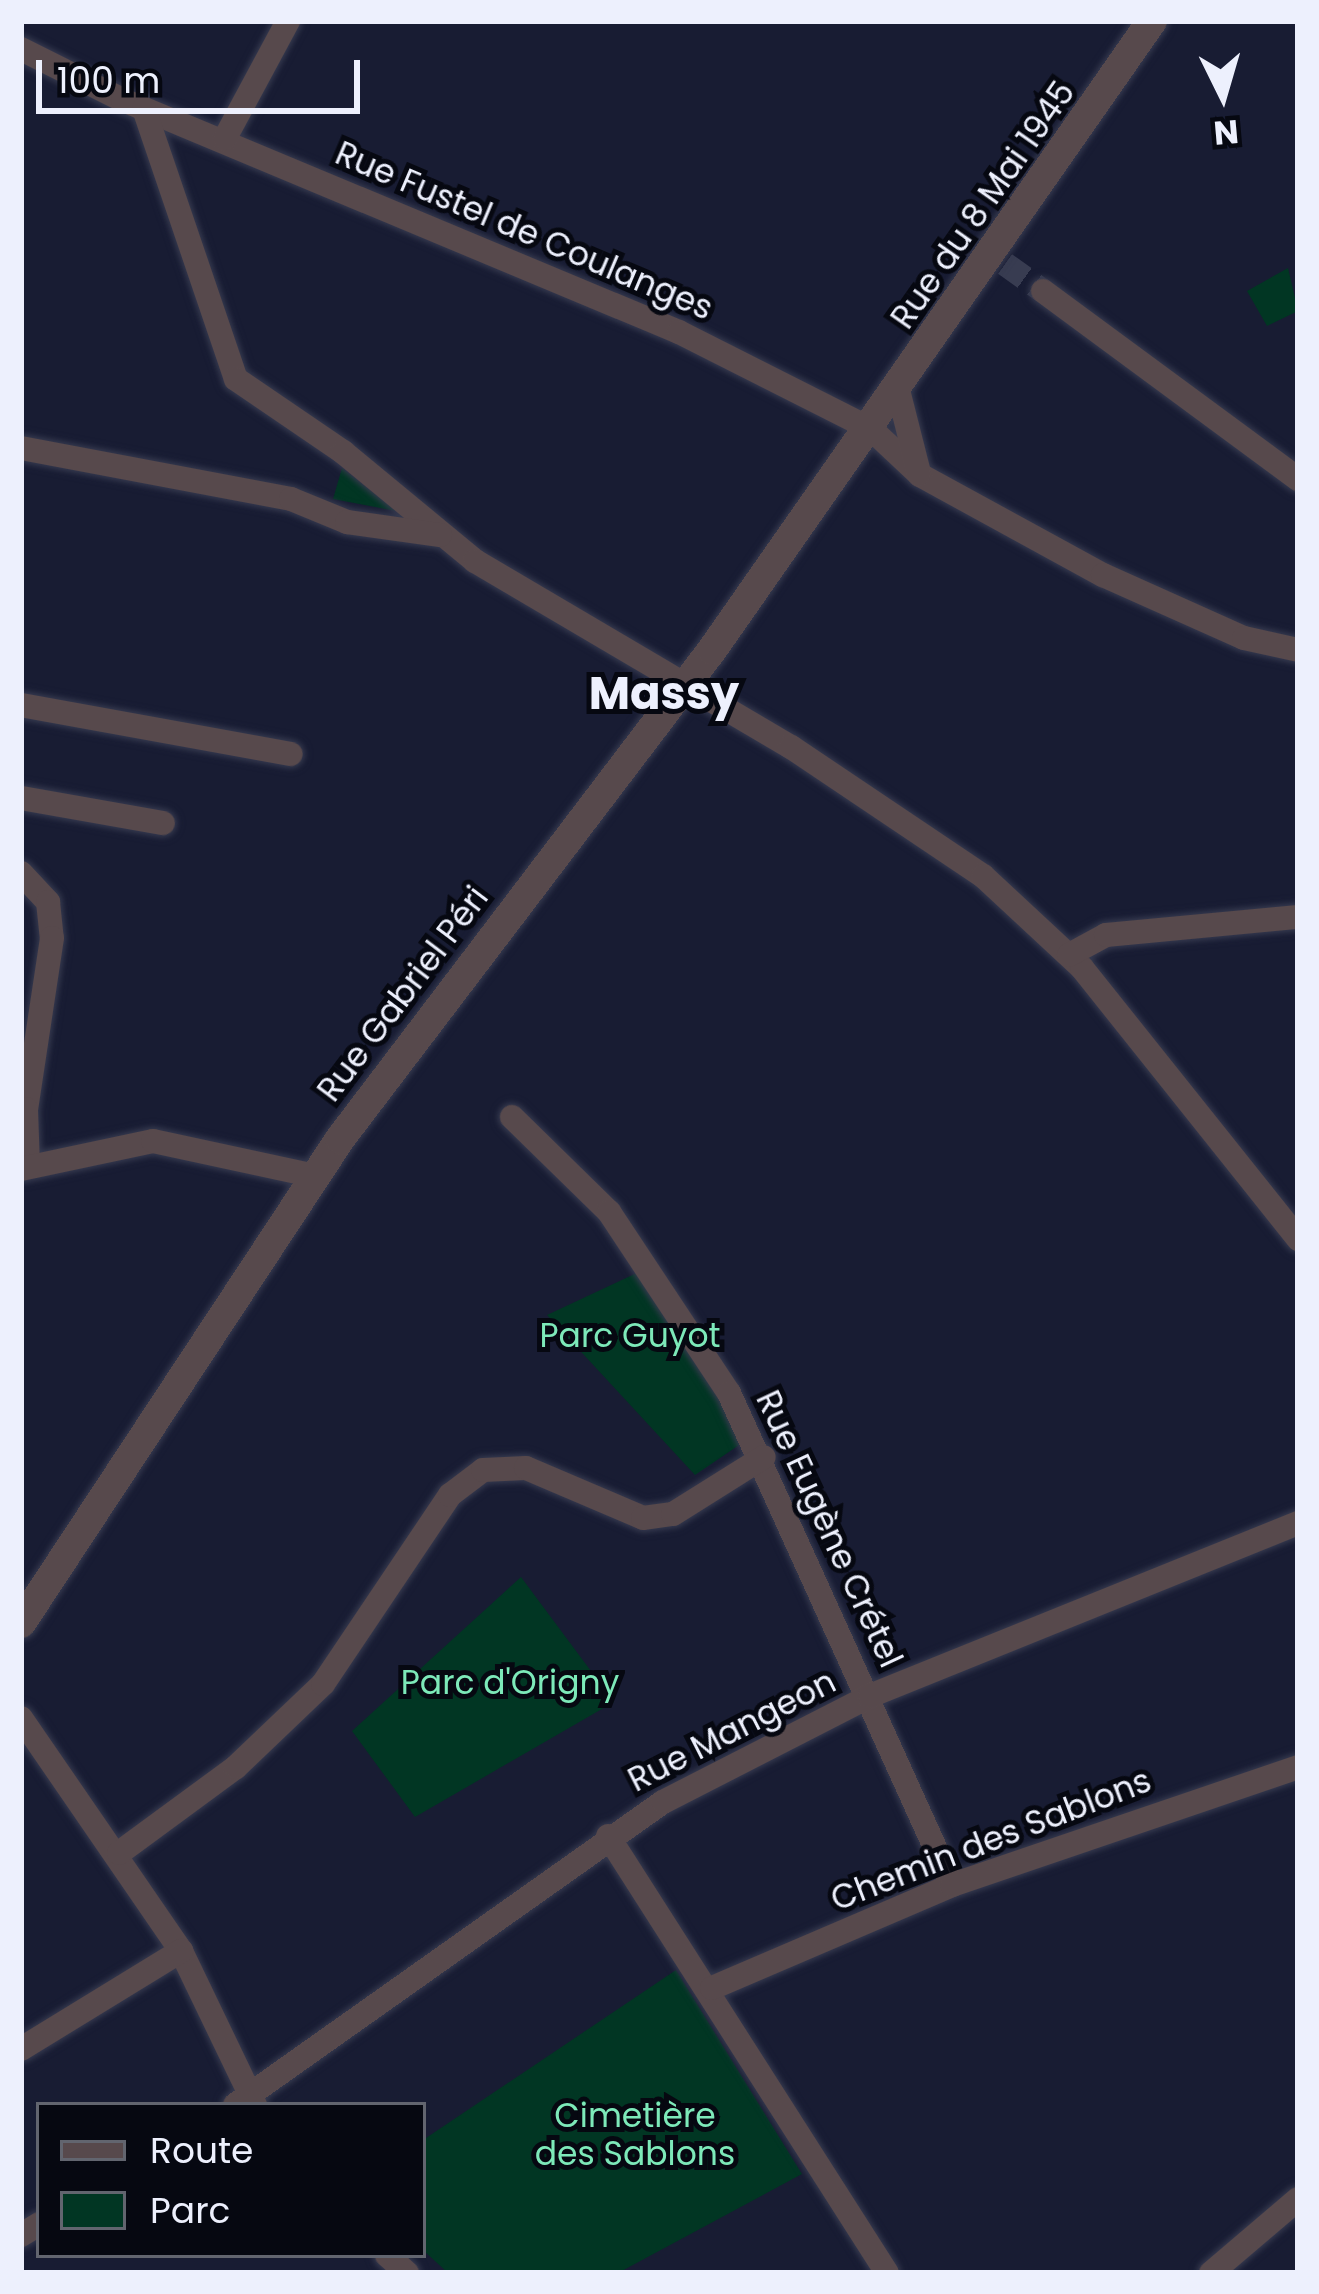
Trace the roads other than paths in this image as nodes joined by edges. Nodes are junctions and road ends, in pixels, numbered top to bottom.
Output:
1 (288, 21) edge
2 (1152, 21) edge
3 (21, 49) edge
4 (144, 109) junction
5 (225, 138) junction
6 (1043, 291) tunnel mouth
7 (898, 390) junction
8 (871, 429) junction
9 (21, 448) edge
10 (920, 475) junction
11 (1298, 479) edge
12 (440, 535) junction
13 (1298, 650) edge
14 (686, 687) junction
15 (21, 704) edge
16 (291, 754) dead end
17 (21, 798) edge
18 (163, 823) dead end
19 (21, 873) edge
20 (1298, 917) edge
21 (1070, 955) junction
22 (512, 1117) dead end
23 (25, 1168) edge
24 (315, 1176) junction
25 (1298, 1239) edge
26 (764, 1457) junction
27 (1298, 1523) edge
28 (21, 1623) edge
29 (870, 1696) junction
30 (21, 1718) edge
31 (1298, 1767) edge
32 (608, 1836) junction
33 (119, 1853) junction
34 (952, 1885) junction
35 (181, 1951) junction
36 (712, 1988) junction
37 (21, 2049) edge
38 (247, 2101) edge
39 (1298, 2199) edge
40 (887, 2273) edge
41 (1211, 2273) edge

1 - 5 street
2 - 7 street, Rue du 8 Mai 1945
3 - 4 street, Rue Fustel de Coulanges
4 - 5 street, Rue Fustel de Coulanges
4 - 12 street
5 - 8 street, Rue Fustel de Coulanges
6 - 11 street
7 - 8 street, Rue du 8 Mai 1945
7 - 10 street
8 - 10 street, Rue Fustel de Coulanges
8 - 14 street, Rue Gabriel Péri
9 - 12 street
10 - 13 street, Rue Fustel de Coulanges
12 - 14 street
14 - 21 street
14 - 24 street, Rue Gabriel Péri
15 - 16 street
17 - 18 street
19 - 23 street
20 - 21 street
21 - 25 street
22 - 26 street, Rue Eugène Crétel
23 - 24 street
24 - 28 street, Rue Gabriel Péri
26 - 29 street, Rue Eugène Crétel
26 - 33 street
27 - 29 street, Rue Mangeon
29 - 32 street, Rue Mangeon
29 - 34 street, Rue Eugène Crétel
30 - 33 street
31 - 34 street, Chemin des Sablons
32 - 36 street
32 - 38 street, Rue Mangeon
33 - 35 street
34 - 36 street, Chemin des Sablons
35 - 37 street
35 - 38 street
36 - 40 street
39 - 41 street

